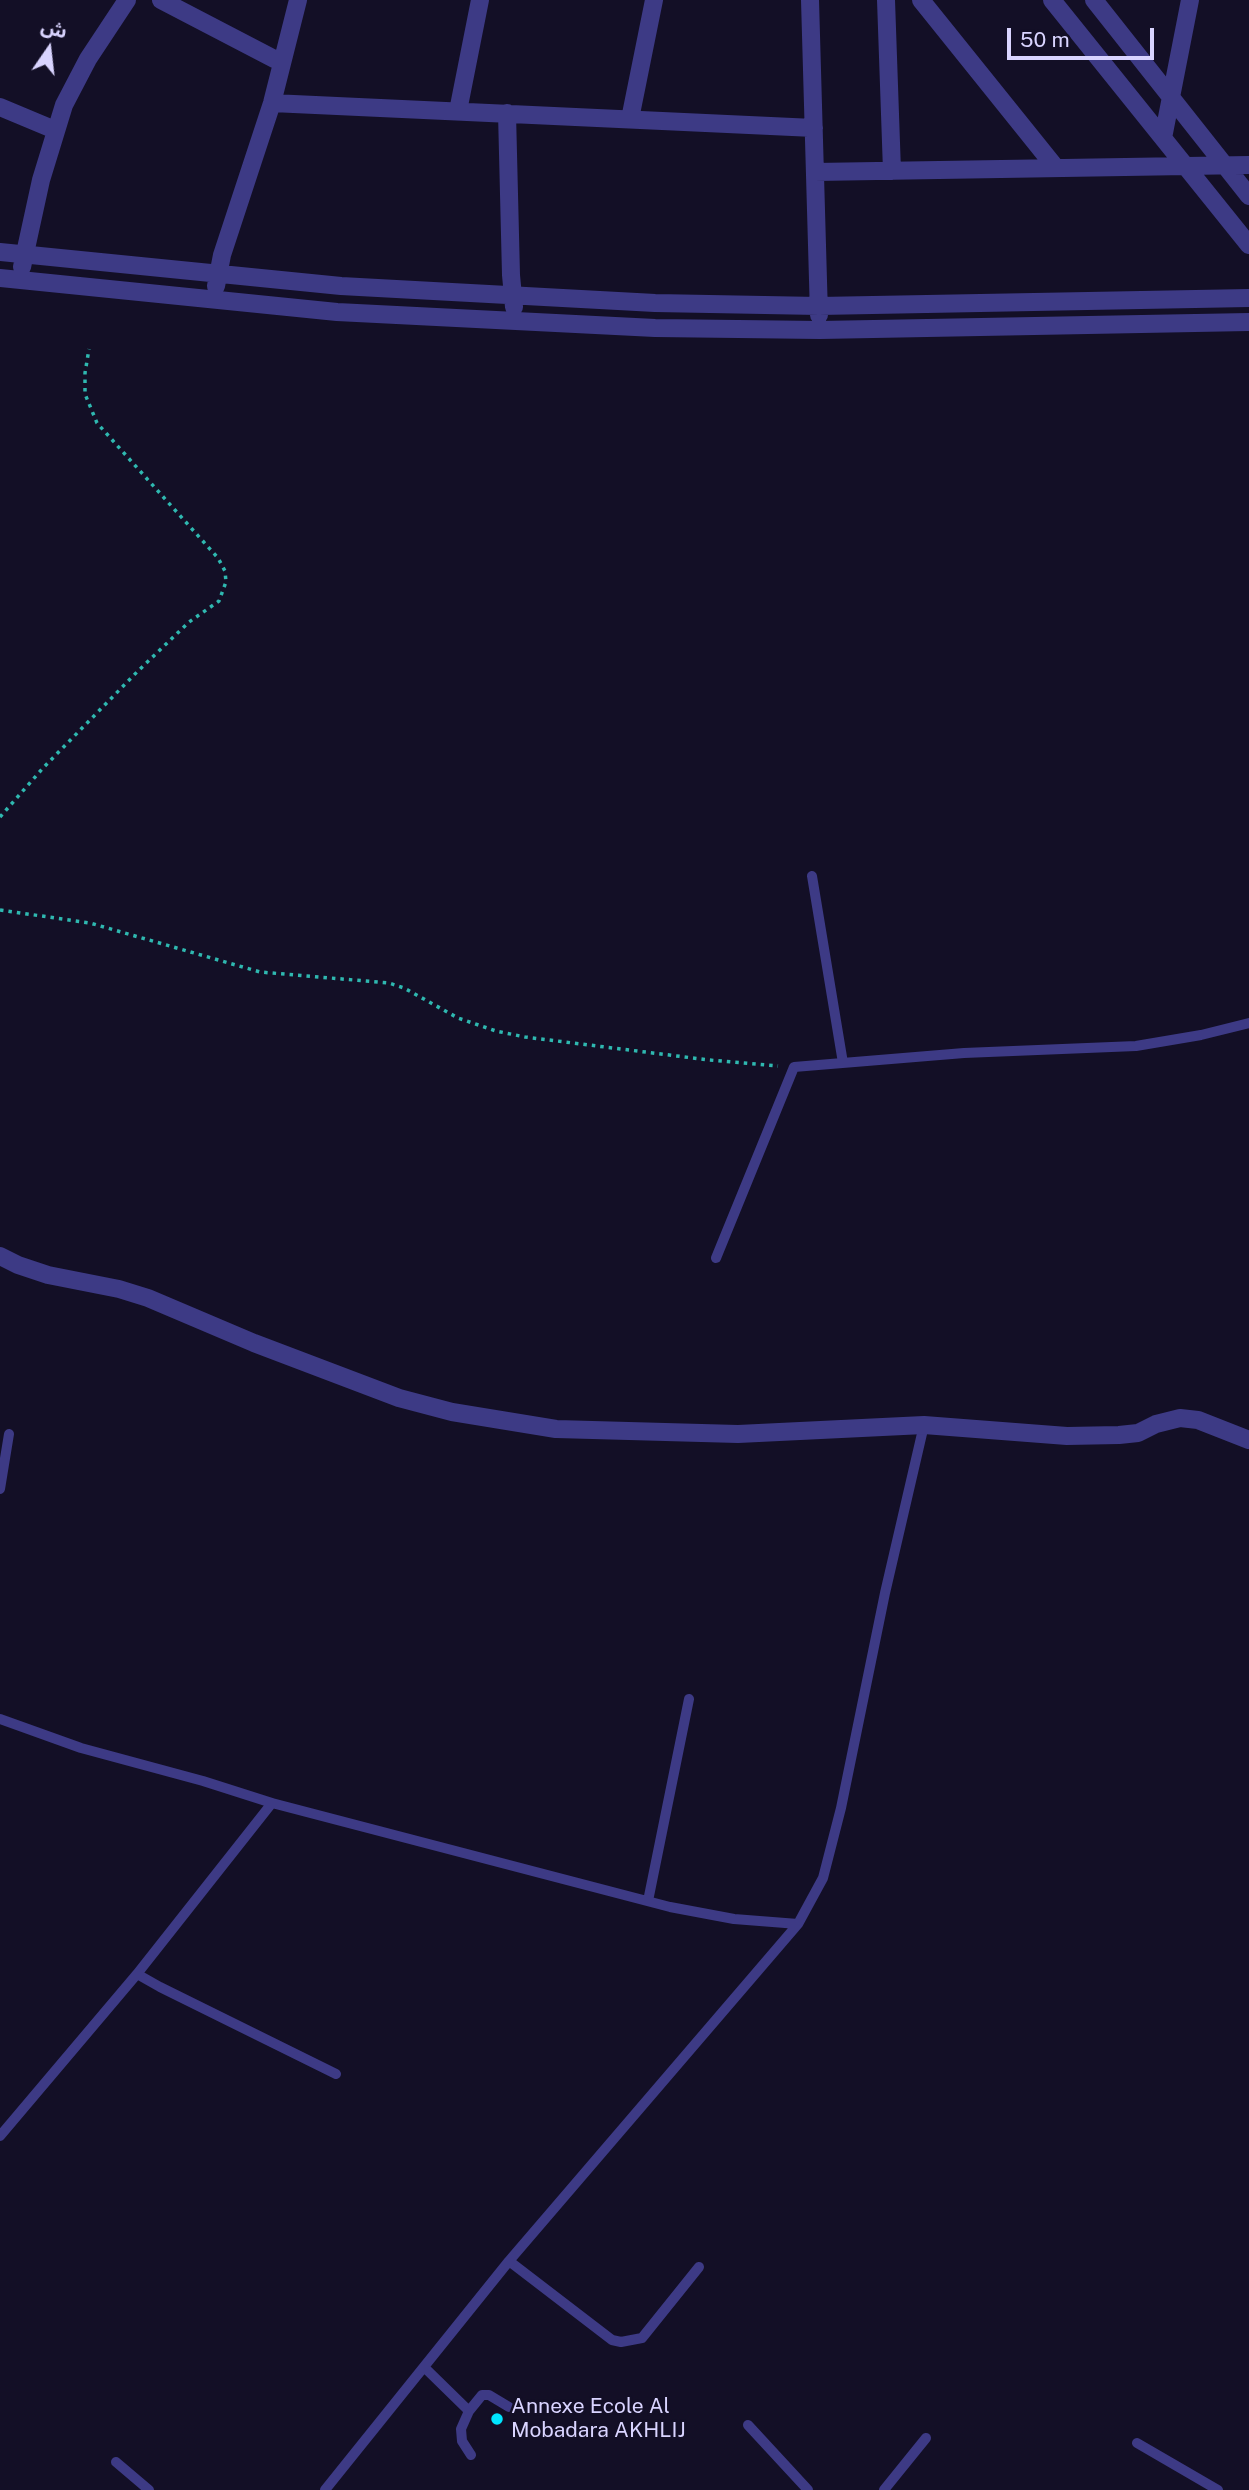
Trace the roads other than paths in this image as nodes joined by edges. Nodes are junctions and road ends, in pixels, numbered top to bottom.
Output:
1 (127, 0) edge
2 (161, 0) edge
3 (298, 0) edge
4 (480, 0) edge
5 (654, 0) edge
6 (810, 0) edge
7 (886, 0) edge
8 (921, 0) edge
9 (1052, 0) edge
10 (1094, 0) edge
11 (1190, 0) edge
12 (282, 63) junction
13 (1171, 97) junction
14 (272, 103) junction
15 (0, 107) edge
16 (458, 111) junction
17 (506, 113) junction
18 (630, 119) junction
19 (814, 128) junction
20 (55, 130) junction
21 (1163, 138) junction
22 (1249, 165) edge
23 (1186, 166) junction
24 (1225, 166) junction
25 (1056, 168) junction
26 (892, 171) junction
27 (815, 173) junction
28 (1249, 196) edge
29 (1249, 245) edge
30 (0, 252) edge
31 (25, 255) junction
32 (218, 274) junction
33 (0, 278) edge
34 (19, 281) junction
35 (513, 297) junction
36 (1249, 298) edge
37 (212, 301) junction
38 (819, 306) junction
39 (515, 321) junction
40 (1249, 323) edge
41 (820, 330) junction
42 (812, 876) dead end
43 (1249, 1023) edge
44 (843, 1063) junction
45 (0, 1256) edge
46 (716, 1258) dead end
47 (925, 1425) junction
48 (9, 1434) dead end
49 (1249, 1440) edge
50 (0, 1489) edge
51 (689, 1699) dead end
52 (0, 1719) edge
53 (272, 1803) junction
54 (648, 1901) junction
55 (799, 1924) junction
56 (137, 1973) junction
57 (336, 2074) dead end
58 (0, 2136) edge
59 (509, 2261) junction
60 (699, 2267) dead end
61 (424, 2367) junction
62 (509, 2407) dead end
63 (469, 2411) junction
64 (748, 2425) dead end
65 (926, 2438) dead end
66 (1137, 2443) dead end
67 (471, 2455) dead end
68 (117, 2462) dead end
69 (149, 2490) edge
70 (325, 2490) edge
71 (808, 2490) edge
72 (884, 2490) edge
73 (1218, 2490) edge

1 - 20 street
2 - 12 street
3 - 12 street
4 - 16 street
5 - 18 street
6 - 19 street
7 - 26 street
8 - 25 street
9 - 21 street
10 - 13 street
11 - 13 street
12 - 14 street
13 - 21 street
13 - 24 street
14 - 16 street
14 - 32 street
15 - 20 street
16 - 17 street
17 - 18 street
17 - 35 street
18 - 19 street
19 - 27 street
20 - 31 street
21 - 23 street
22 - 24 street
23 - 24 street
23 - 25 street
23 - 29 street
24 - 28 street
25 - 26 street
26 - 27 street
27 - 38 street
30 - 31 street
31 - 32 street
31 - 34 street
32 - 35 street
32 - 37 street
33 - 34 street
34 - 37 street
35 - 38 street
35 - 39 street
36 - 38 street
37 - 39 street
38 - 41 street
39 - 41 street
40 - 41 street
42 - 44 lane
43 - 44 lane
44 - 46 lane
45 - 47 street
47 - 49 street
47 - 55 lane
48 - 50 lane
51 - 54 lane
52 - 53 lane
53 - 54 lane
53 - 56 lane
54 - 55 lane
55 - 59 lane
56 - 57 lane
56 - 58 lane
59 - 60 lane
59 - 61 lane
61 - 63 lane
61 - 70 lane
62 - 63 lane
63 - 67 lane
64 - 71 lane
65 - 72 lane
66 - 73 lane
68 - 69 lane

